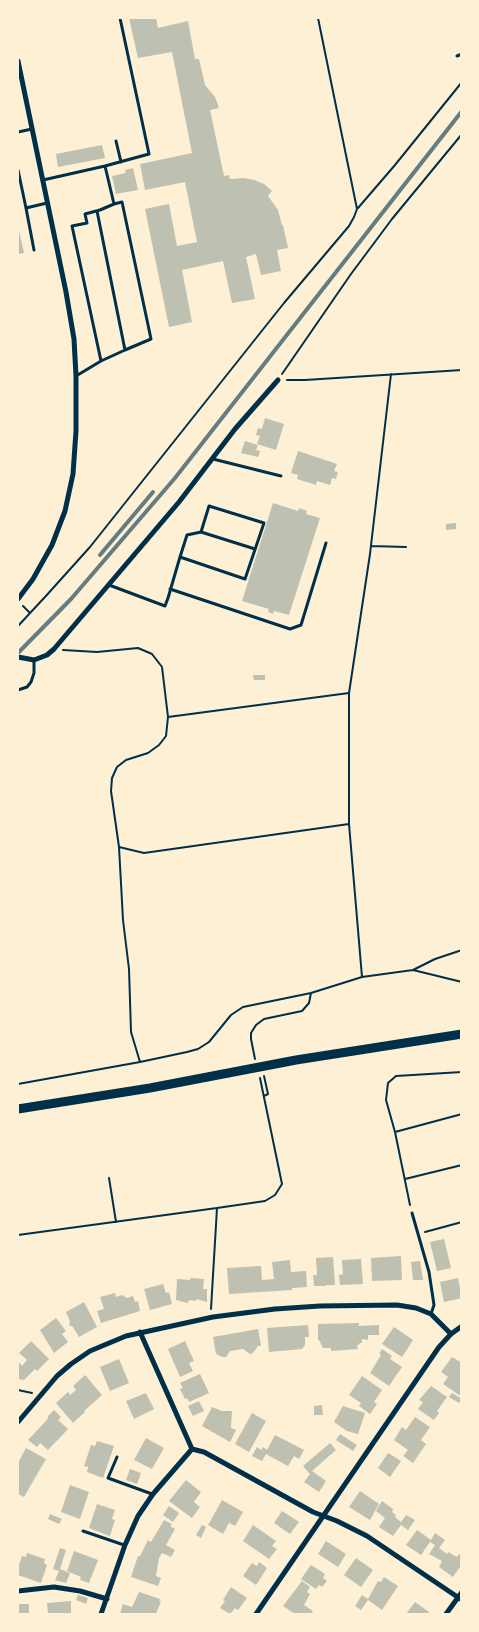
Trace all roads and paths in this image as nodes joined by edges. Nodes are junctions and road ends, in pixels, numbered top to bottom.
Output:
1 (120, 18) edge
2 (318, 18) edge
3 (18, 61) edge
4 (19, 76) edge
5 (462, 82) edge
6 (32, 129) junction
7 (18, 132) edge
8 (462, 134) edge
9 (116, 141) dead end
10 (121, 162) junction
11 (105, 166) junction
12 (18, 170) edge
13 (42, 180) junction
14 (48, 203) junction
15 (114, 204) junction
16 (26, 208) junction
17 (357, 209) junction
18 (97, 211) junction
19 (34, 250) dead end
20 (126, 350) junction
21 (101, 361) junction
22 (462, 370) edge
23 (391, 374) junction
24 (76, 376) junction
25 (278, 380) junction
26 (213, 458) junction
27 (281, 476) dead end
28 (201, 532) junction
29 (326, 543) dead end
30 (371, 546) junction
31 (406, 547) dead end
32 (255, 549) junction
33 (180, 557) junction
34 (109, 585) junction
35 (170, 589) junction
36 (18, 601) edge
37 (30, 613) junction
38 (18, 626) edge
39 (54, 649) junction
40 (18, 657) edge
41 (34, 660) junction
42 (18, 690) edge
43 (349, 693) junction
44 (168, 717) junction
45 (349, 824) junction
46 (119, 847) junction
47 (462, 950) edge
48 (413, 970) junction
49 (362, 977) junction
50 (462, 982) edge
51 (311, 993) junction
52 (462, 1034) edge
53 (252, 1046) dead end
54 (140, 1062) junction
55 (262, 1067) junction
56 (462, 1072) edge
57 (18, 1084) edge
58 (263, 1087) dead end
59 (264, 1096) junction
60 (18, 1109) edge
61 (462, 1114) edge
62 (395, 1132) junction
63 (462, 1165) edge
64 (109, 1178) dead end
65 (405, 1179) junction
66 (217, 1208) junction
67 (412, 1213) joint
68 (116, 1222) junction
69 (462, 1222) edge
70 (419, 1234) junction
71 (18, 1235) edge
72 (431, 1314) junction
73 (212, 1317) junction
74 (462, 1326) edge
75 (140, 1332) junction
76 (451, 1334) junction
77 (18, 1390) edge
78 (38, 1397) junction
79 (18, 1422) edge
80 (192, 1449) junction
81 (117, 1457) dead end
82 (153, 1494) junction
83 (323, 1515) junction
84 (83, 1531) dead end
85 (125, 1545) junction
86 (18, 1592) edge
87 (462, 1592) edge
88 (107, 1599) junction
89 (460, 1599) edge
90 (101, 1614) edge
91 (256, 1614) edge
92 (446, 1614) edge

1 - 10 lane
2 - 17 path
3 - 4 street
4 - 6 street
5 - 17 path
6 - 7 lane
6 - 13 street
8 - 25 path
9 - 10 lane
10 - 11 lane
11 - 13 lane
11 - 15 lane
12 - 16 lane
13 - 14 street
14 - 16 lane
14 - 24 street
15 - 18 lane
15 - 20 lane
16 - 19 lane
17 - 37 path
18 - 20 lane
18 - 21 lane
20 - 21 lane
21 - 24 lane
22 - 23 path
23 - 25 path
23 - 30 path
24 - 36 street
25 - 26 street
26 - 27 lane
26 - 34 street
28 - 32 lane
28 - 32 lane
28 - 33 lane
29 - 35 lane
30 - 31 path
30 - 43 path
32 - 33 lane
33 - 35 lane
34 - 35 lane
34 - 39 street
36 - 37 path
37 - 38 path
39 - 41 street
39 - 44 path
40 - 41 street
41 - 42 lane
43 - 44 path
43 - 45 path
44 - 46 path
45 - 46 path
45 - 49 path
46 - 54 path
47 - 48 path
48 - 49 path
48 - 50 path
49 - 51 path
51 - 53 path
51 - 54 path
52 - 55 main road
54 - 57 path
55 - 59 path
55 - 60 main road
56 - 62 path
58 - 59 path
59 - 66 path
61 - 62 path
62 - 65 path
63 - 65 path
64 - 68 path
65 - 67 path
66 - 68 path
66 - 73 path
67 - 70 lane
68 - 71 path
69 - 70 path
70 - 72 lane
72 - 73 street
72 - 76 street
73 - 75 street
74 - 76 street
75 - 78 street
75 - 80 street
76 - 83 street
77 - 78 path
78 - 79 street
80 - 82 street
80 - 83 street
81 - 82 lane
82 - 85 street
83 - 89 street
83 - 91 street
84 - 85 lane
85 - 88 street
86 - 88 street
87 - 89 street
88 - 90 street
89 - 92 street

